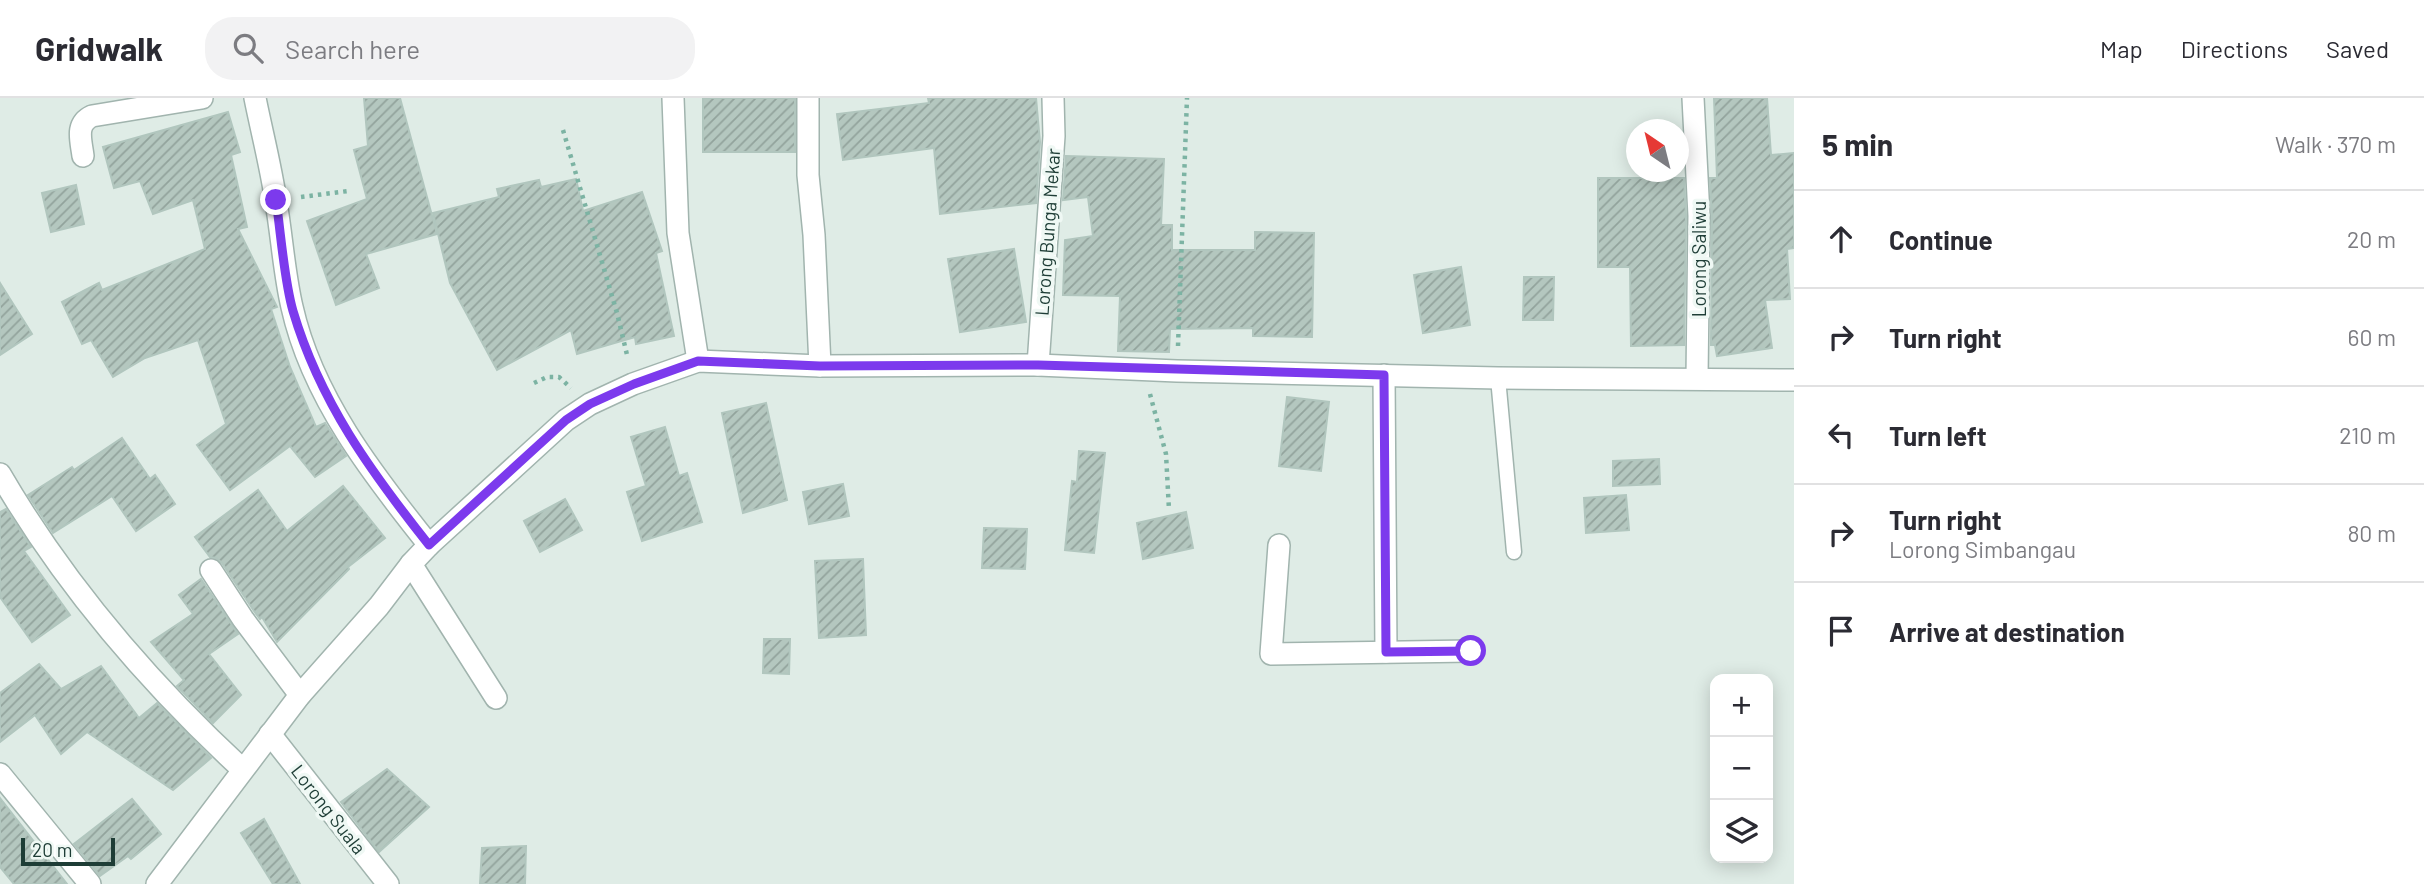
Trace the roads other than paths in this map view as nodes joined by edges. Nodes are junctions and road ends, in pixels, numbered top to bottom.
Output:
1 (202, 98) edge
2 (255, 98) edge
3 (673, 98) edge
4 (808, 98) edge
5 (1053, 98) edge
6 (1693, 98) edge
7 (83, 156) dead end
8 (698, 361) junction
9 (1038, 365) junction
10 (820, 366) junction
11 (1384, 375) junction
12 (1498, 378) junction
13 (1697, 378) junction
14 (1794, 380) edge
15 (0, 474) edge
16 (429, 545) junction
17 (1279, 545) dead end
18 (1514, 552) dead end
19 (411, 564) junction
20 (211, 570) dead end
21 (1471, 651) dead end
22 (1386, 652) junction
23 (300, 695) junction
24 (496, 698) dead end
25 (270, 734) junction
26 (242, 769) junction
27 (0, 774) edge
28 (90, 884) edge
29 (157, 884) edge
30 (388, 884) edge

1 - 7 street
2 - 16 street
3 - 8 street
4 - 10 street
5 - 9 street, Lorong Bunga Mekar
6 - 13 street, Lorong Saliwu
8 - 10 street
8 - 16 street
9 - 10 street
9 - 11 street
11 - 12 street
11 - 22 street
12 - 13 street
12 - 18 lane
13 - 14 street
15 - 26 street
16 - 19 street
17 - 22 street
19 - 23 street
19 - 24 street
20 - 23 street
21 - 22 street
23 - 25 street
25 - 26 street
25 - 30 street, Lorong Suala
26 - 29 street
27 - 28 street

